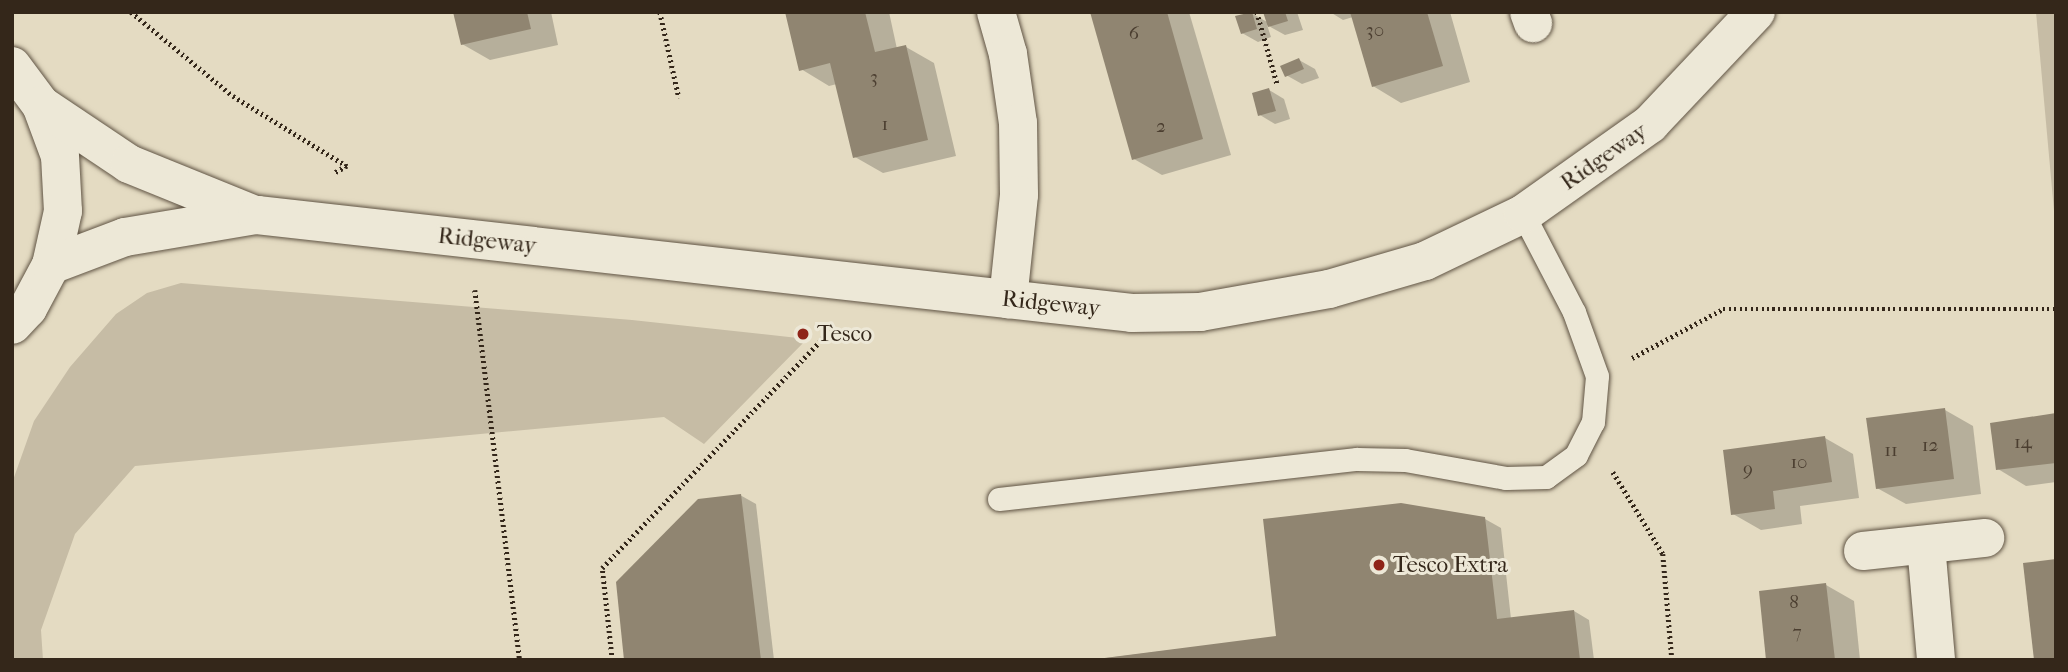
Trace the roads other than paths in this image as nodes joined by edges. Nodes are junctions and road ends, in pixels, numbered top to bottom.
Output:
1 (996, 12) edge
2 (1756, 12) edge
3 (12, 66) edge
4 (41, 105) junction
5 (1523, 214) junction
6 (257, 215) junction
7 (51, 265) junction
8 (1008, 299) junction
9 (12, 325) edge
10 (999, 499) dead end
11 (1985, 538) dead end
12 (1926, 545) junction
13 (1863, 551) dead end
14 (1936, 660) edge

1 - 8 street
2 - 5 street, Ridgeway
3 - 4 street
4 - 6 street, Ridgeway
4 - 7 street
5 - 8 street, Ridgeway
5 - 10 lane
6 - 7 street, Ridgeway
6 - 8 street, Ridgeway
7 - 9 street
11 - 12 street
12 - 13 street
12 - 14 street

